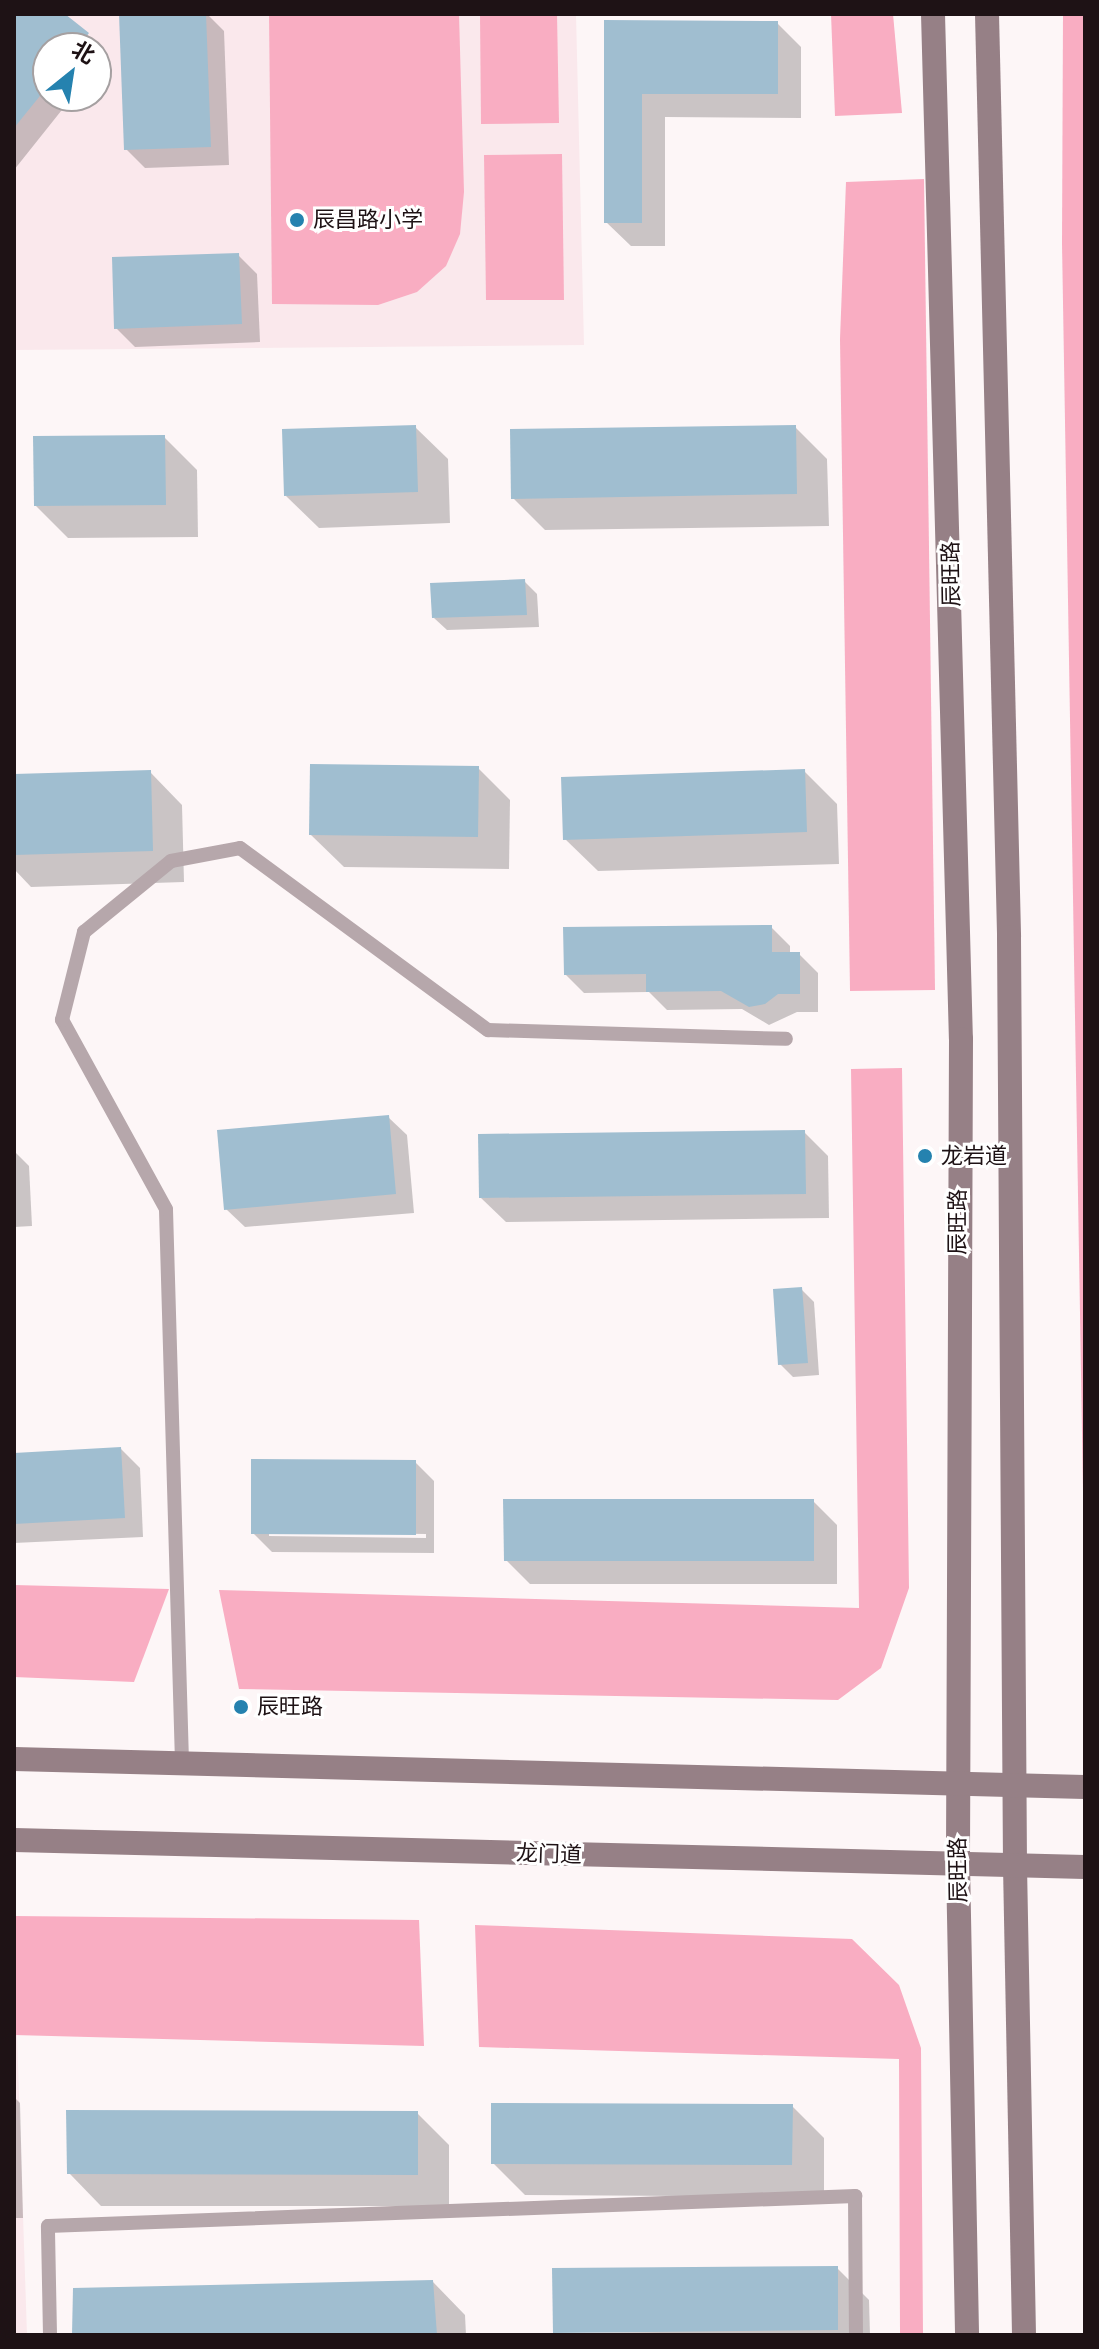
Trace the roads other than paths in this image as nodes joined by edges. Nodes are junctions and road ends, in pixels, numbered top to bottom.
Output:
1 (933, 14) edge
2 (987, 14) edge
3 (786, 1039) dead end
4 (14, 1759) edge
5 (182, 1762) junction
6 (849, 1785) dead end
7 (958, 1785) junction
8 (1022, 1786) junction
9 (1078, 1787) edge
10 (14, 1840) edge
11 (958, 1864) junction
12 (1015, 1866) junction
13 (1085, 1867) edge
14 (50, 2335) edge
15 (856, 2335) edge
16 (967, 2335) edge
17 (1024, 2335) edge

1 - 7 street, 辰旺路
2 - 8 street
3 - 5 lane
4 - 5 street
5 - 7 street
6 - 7 street
7 - 8 street
7 - 11 street, 辰旺路
8 - 9 street
8 - 12 street
10 - 11 street, 龙门道
11 - 12 street, 龙门道
11 - 16 street, 辰旺路
12 - 13 street, 龙门道
12 - 17 street
14 - 15 lane

